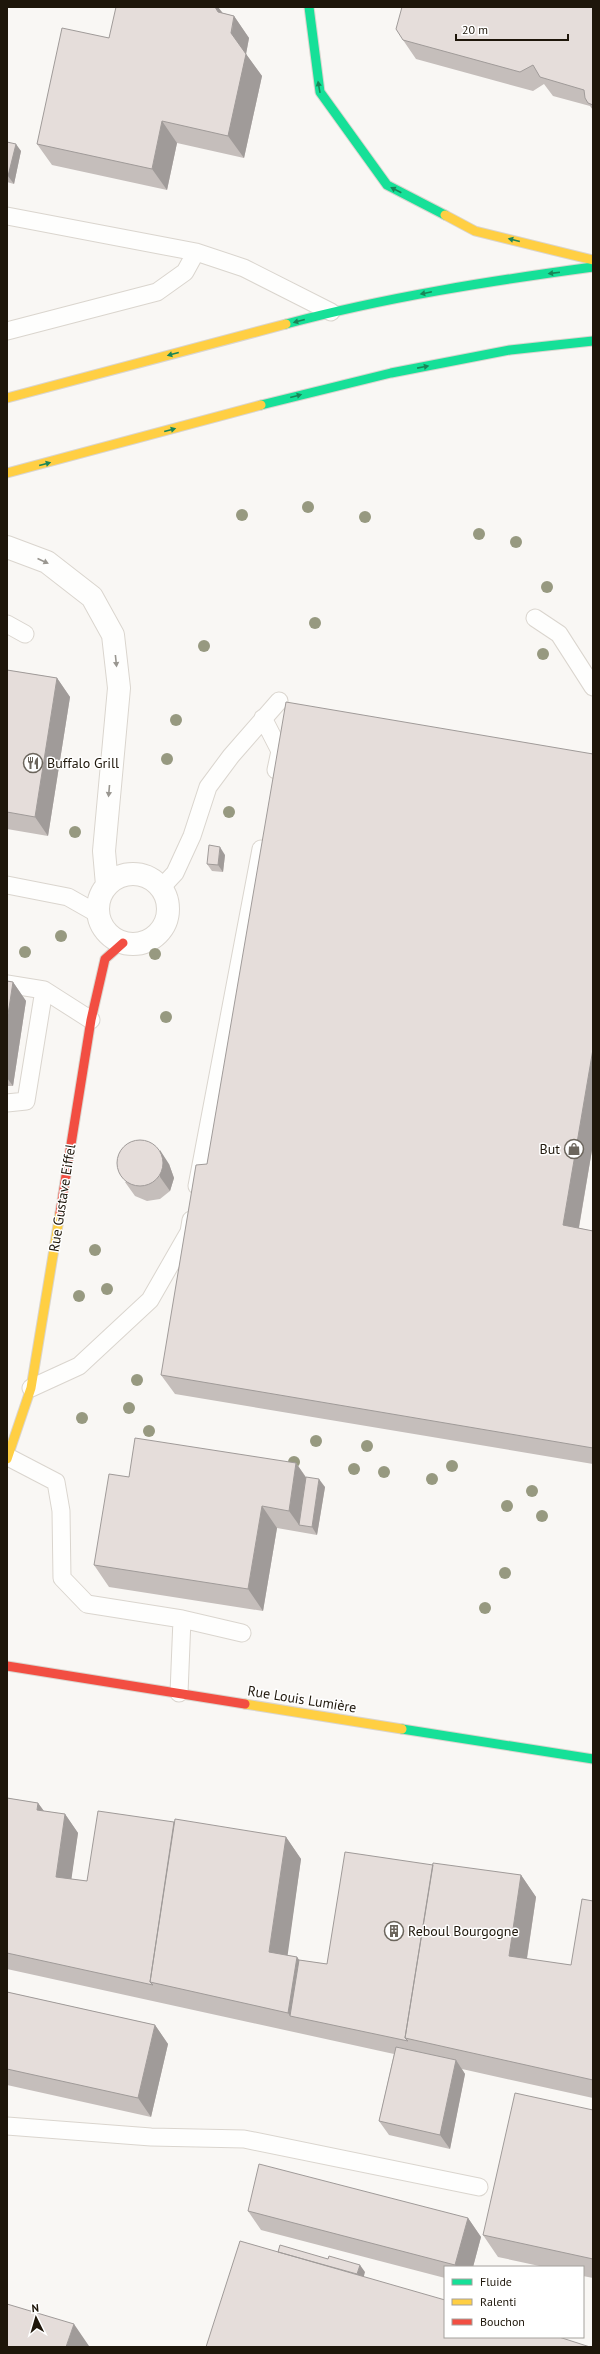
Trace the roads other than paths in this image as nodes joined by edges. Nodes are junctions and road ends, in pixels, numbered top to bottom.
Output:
1 (309, 7) edge
2 (7, 216) edge
3 (196, 252) junction
4 (593, 260) edge
5 (593, 268) edge
6 (331, 312) junction
7 (7, 331) edge
8 (593, 341) edge
9 (7, 398) edge
10 (7, 473) edge
11 (7, 548) edge
12 (535, 618) dead end
13 (7, 624) edge
14 (25, 634) dead end
15 (593, 687) edge
16 (279, 701) dead end
17 (263, 718) junction
18 (272, 790) edge
19 (264, 836) edge
20 (7, 885) edge
21 (107, 885) junction
22 (161, 888) junction
23 (98, 914) junction
24 (123, 942) junction
25 (7, 984) edge
26 (44, 990) junction
27 (91, 1020) junction
28 (7, 1103) edge
29 (32, 1388) junction
30 (7, 1458) edge
31 (182, 1619) junction
32 (242, 1633) dead end
33 (7, 1666) edge
34 (178, 1694) junction
35 (593, 1759) edge
36 (7, 2126) edge
37 (479, 2186) dead end

4 -> 1 street
2 - 3 lane
3 - 6 lane
3 - 7 lane
5 -> 6 street
6 -> 9 street
10 -> 8 street
11 -> 21 street
12 - 15 lane
13 - 14 lane
16 - 17 lane
17 - 18 lane
17 - 22 lane
19 - 29 lane
20 - 23 lane
21 - 22 street
21 - 23 street
22 - 24 street
23 - 24 street
24 - 27 street, Rue Gustave Eiffel
25 - 26 lane
26 - 27 lane
26 - 28 lane
27 - 29 street, Rue Gustave Eiffel
29 - 30 street, Rue Gustave Eiffel
30 - 31 lane
31 - 32 lane
31 - 34 lane
33 - 34 street, Rue Louis Lumière
34 - 35 street, Rue Louis Lumière
36 - 37 lane

